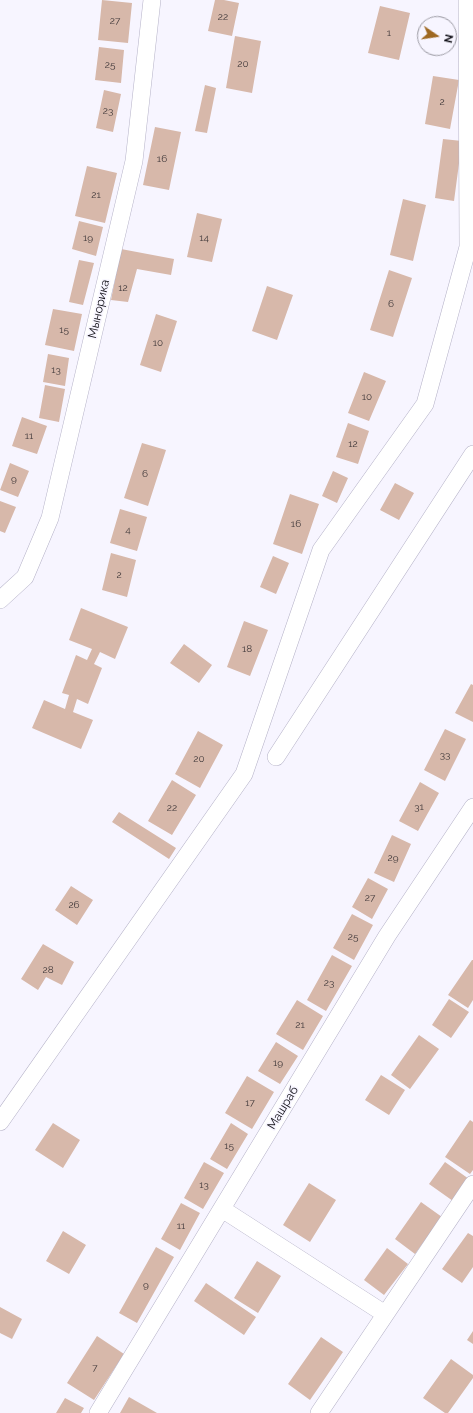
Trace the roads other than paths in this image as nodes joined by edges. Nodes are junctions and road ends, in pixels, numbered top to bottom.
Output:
1 (152, 0) edge
2 (467, 0) edge
3 (473, 454) edge
4 (0, 600) edge
5 (276, 758) dead end
6 (473, 807) edge
7 (0, 1122) edge
8 (473, 1184) edge
9 (222, 1209) junction
10 (385, 1314) junction
11 (98, 1413) edge
12 (319, 1413) edge

1 - 4 street, Мынорика
2 - 7 street
3 - 5 street
6 - 9 street, Машраб
8 - 10 street
9 - 10 street
9 - 11 street, Машраб
10 - 12 street

